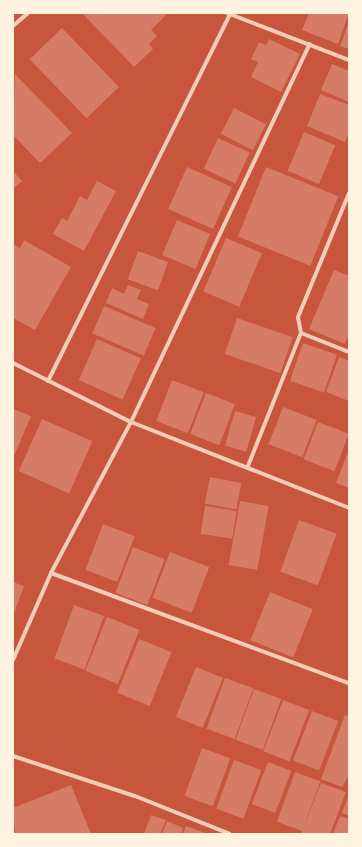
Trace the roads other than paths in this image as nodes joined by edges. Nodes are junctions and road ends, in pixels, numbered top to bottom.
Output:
1 (28, 13) edge
2 (229, 14) edge
3 (13, 26) edge
4 (310, 44) junction
5 (349, 60) edge
6 (349, 193) edge
7 (344, 210) junction
8 (349, 212) edge
9 (301, 333) junction
10 (349, 352) edge
11 (13, 363) edge
12 (48, 381) junction
13 (131, 422) junction
14 (248, 466) junction
15 (349, 508) edge
16 (51, 573) junction
17 (13, 660) edge
18 (349, 682) edge
19 (13, 756) edge
20 (230, 834) edge

1 - 3 street
2 - 4 street
2 - 12 street
4 - 5 street
4 - 13 street
6 - 7 street
7 - 8 street
7 - 9 street
9 - 10 street
9 - 14 street
11 - 12 street
12 - 13 street
13 - 14 street
13 - 16 street
14 - 15 street
16 - 17 street
16 - 18 street
19 - 20 street

